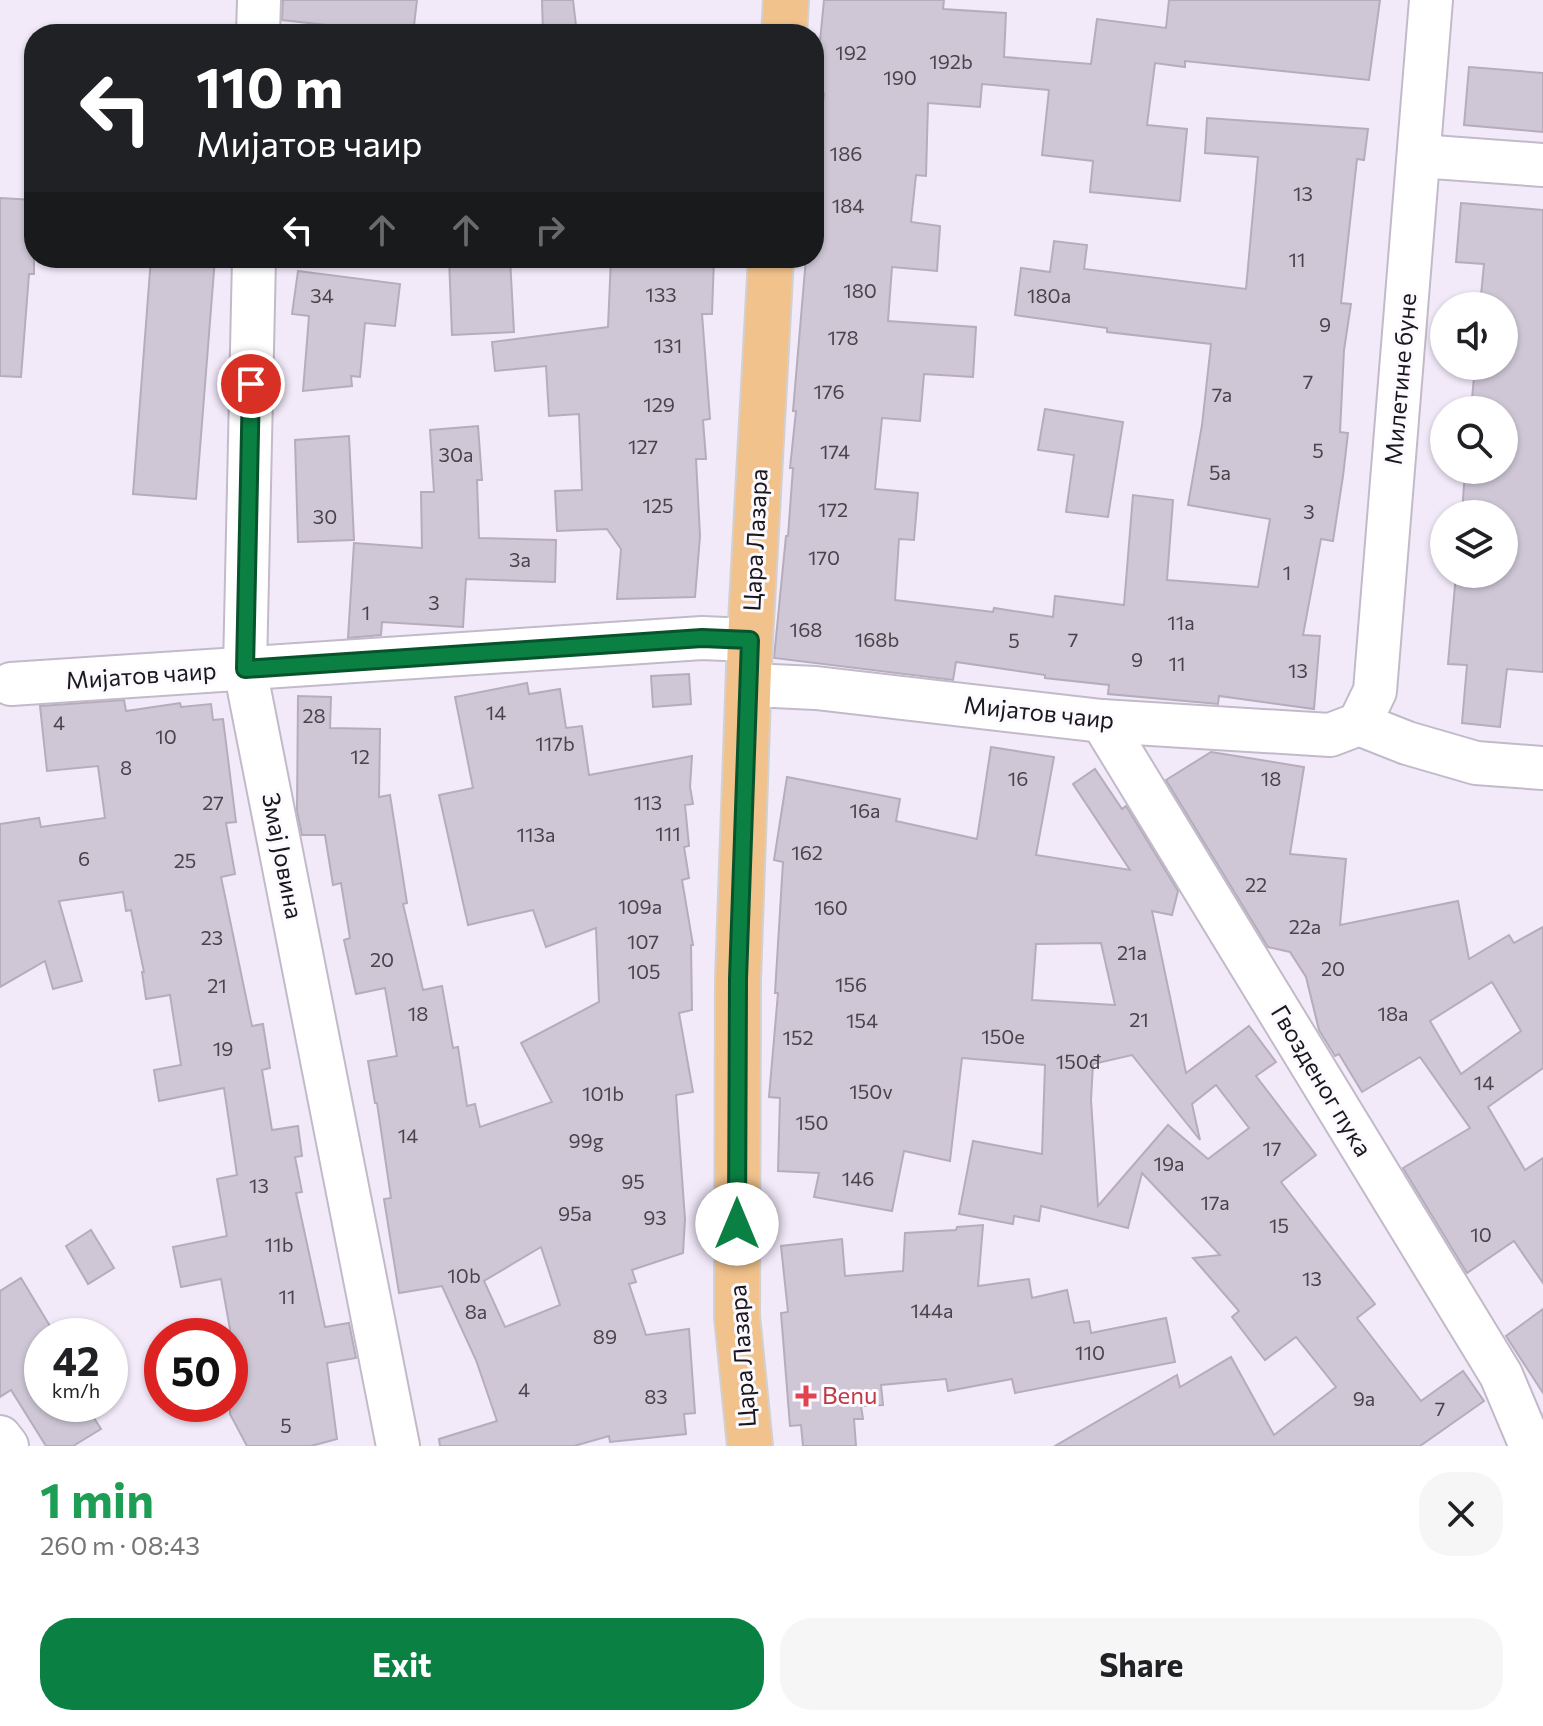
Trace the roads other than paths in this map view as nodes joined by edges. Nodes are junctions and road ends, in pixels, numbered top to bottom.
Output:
1 (259, 0) edge
2 (786, 0) edge
3 (1431, 0) edge
4 (258, 24) edge
5 (785, 24) edge
6 (1419, 156) junction
7 (1543, 165) edge
8 (254, 268) edge
9 (770, 268) edge
10 (750, 640) junction
11 (245, 669) junction
12 (11, 684) dead end
13 (749, 685) junction
14 (1102, 721) junction
15 (1344, 730) junction
16 (1543, 768) edge
17 (0, 1437) edge
18 (7, 1446) edge
19 (398, 1446) edge
20 (750, 1446) edge
21 (1531, 1446) edge

1 - 4 street
2 - 5 main road
3 - 6 street, Милетине буне
6 - 7 street
6 - 15 street, Милетине буне
8 - 11 street, Змај Јовина
9 - 10 main road, Цара Лазара
10 - 11 street, Мијатов чаир
10 - 13 main road, Цара Лазара
11 - 12 street, Мијатов чаир
11 - 19 street, Змај Јовина
13 - 14 street, Мијатов чаир
13 - 20 main road, Цара Лазара
14 - 15 street, Мијатов чаир
14 - 21 street, Гвозденог пука
15 - 16 street, Мијатов чаир
17 - 18 street

